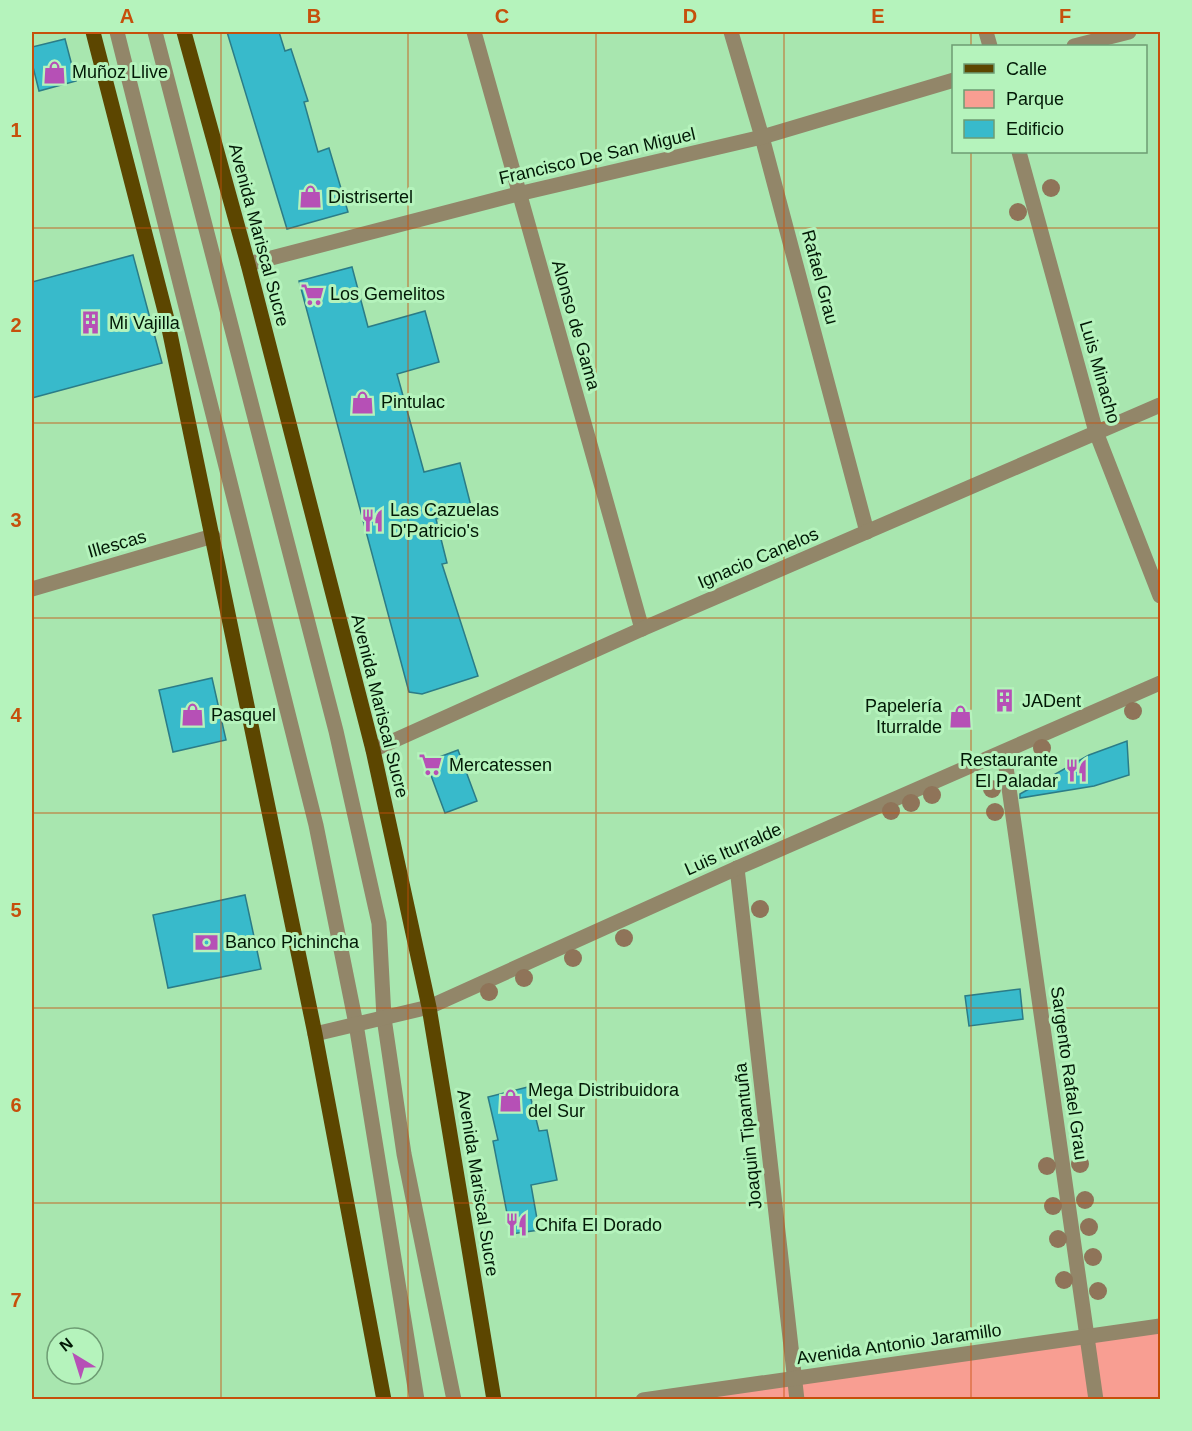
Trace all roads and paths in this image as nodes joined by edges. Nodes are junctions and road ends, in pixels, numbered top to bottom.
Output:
1 (93, 32) edge
2 (117, 32) edge
3 (155, 32) edge
4 (184, 32) edge
5 (474, 32) edge
6 (731, 32) edge
7 (1129, 32) edge
8 (1078, 45) edge
9 (952, 81) edge
10 (762, 137) junction
11 (1019, 153) edge
12 (518, 194) junction
13 (248, 264) junction
14 (1161, 405) edge
15 (1096, 432) junction
16 (867, 532) junction
17 (213, 536) junction
18 (32, 589) edge
19 (1161, 596) edge
20 (642, 629) junction
21 (1161, 683) edge
22 (373, 750) junction
23 (1004, 753) junction
24 (737, 868) junction
25 (429, 1007) junction
26 (384, 1018) junction
27 (356, 1024) junction
28 (315, 1034) junction
29 (1161, 1326) edge
30 (1087, 1336) junction
31 (794, 1379) junction
32 (384, 1400) edge
33 (417, 1400) edge
34 (454, 1400) edge
35 (494, 1400) edge
36 (643, 1400) edge
37 (797, 1400) edge
38 (1096, 1400) edge

1 - 17 main road
2 - 27 street
3 - 26 street
4 - 13 main road, Avenida Mariscal Sucre
5 - 12 street, Alonso de Gama
6 - 10 street, Rafael Grau
7 - 8 street
9 - 10 street, Francisco De San Miguel
10 - 12 street, Francisco De San Miguel
10 - 16 street, Rafael Grau
11 - 15 street, Luis Minacho
12 - 13 street, Francisco De San Miguel
12 - 20 street, Alonso de Gama
13 - 22 main road, Avenida Mariscal Sucre
14 - 15 street, Ignacio Canelos
15 - 16 street, Ignacio Canelos
15 - 19 street, Luis Minacho
16 - 20 street, Ignacio Canelos
17 - 18 street, Illescas
17 - 28 main road
20 - 22 street, Ignacio Canelos
21 - 23 street, Luis Iturralde
22 - 25 main road, Avenida Mariscal Sucre
23 - 24 street, Luis Iturralde
23 - 30 street, Sargento Rafael Grau
24 - 25 street, Luis Iturralde
24 - 31 street, Joaquin Tipantuña
25 - 26 street, Luis Iturralde
25 - 35 main road, Avenida Mariscal Sucre
26 - 27 street, Luis Iturralde
26 - 34 street
27 - 28 street, Luis Iturralde
27 - 33 street
28 - 32 main road
29 - 30 street, Avenida Antonio Jaramillo
30 - 31 street, Avenida Antonio Jaramillo
30 - 38 street, Sargento Rafael Grau
31 - 36 street, Avenida Antonio Jaramillo
31 - 37 street, Joaquin Tipantuña

